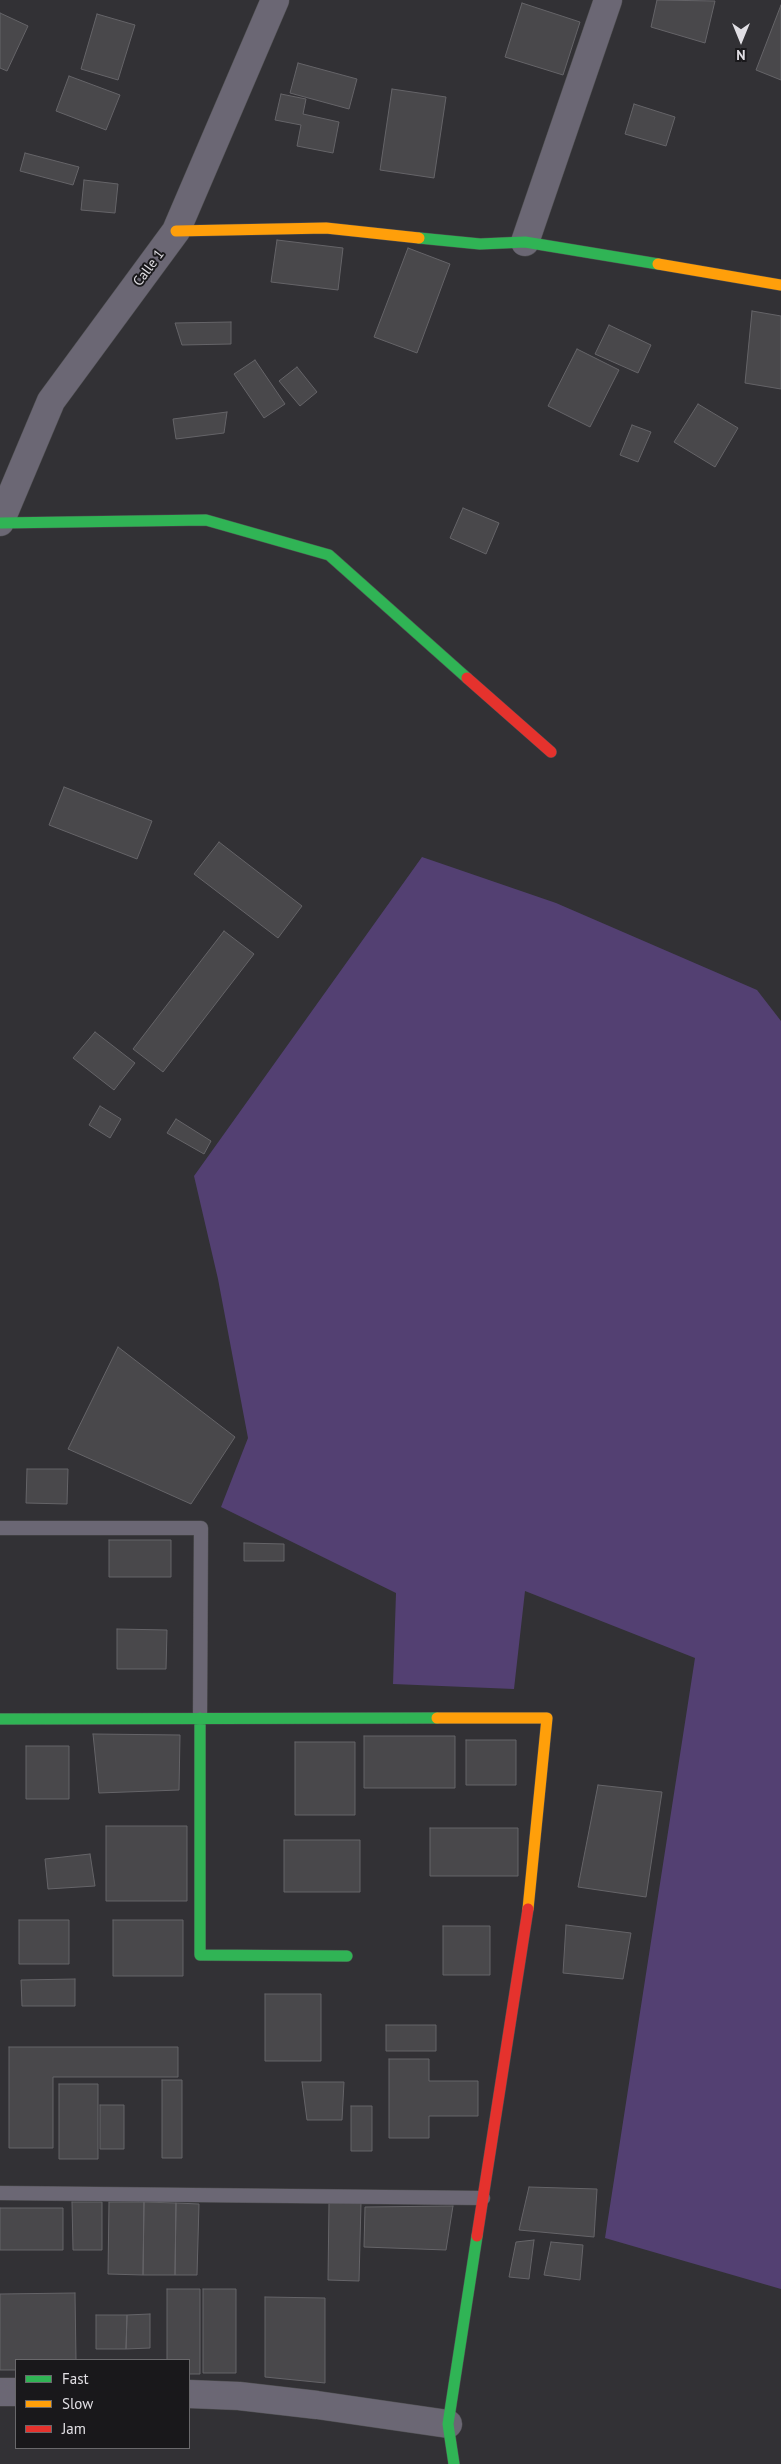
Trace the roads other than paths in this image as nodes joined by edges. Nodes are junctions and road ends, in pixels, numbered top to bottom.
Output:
1 (268, 0) edge
2 (275, 0) edge
3 (608, 0) edge
4 (176, 231) junction
5 (525, 242) junction
6 (781, 285) edge
7 (0, 522) edge
8 (551, 752) dead end
9 (0, 1528) edge
10 (200, 1718) junction
11 (0, 1719) edge
12 (347, 1956) dead end
13 (0, 2193) edge
14 (483, 2198) junction
15 (0, 2392) edge
16 (15, 2392) edge
17 (190, 2394) edge
18 (448, 2424) junction
19 (454, 2464) edge

1 - 2 street
2 - 4 street, Calle 1
3 - 5 street
4 - 5 street
4 - 7 street, Calle 1
5 - 6 street
7 - 8 street
9 - 10 lane
10 - 11 street
10 - 12 street
10 - 14 street
13 - 14 lane
14 - 18 street
15 - 16 street
17 - 18 street
18 - 19 street

